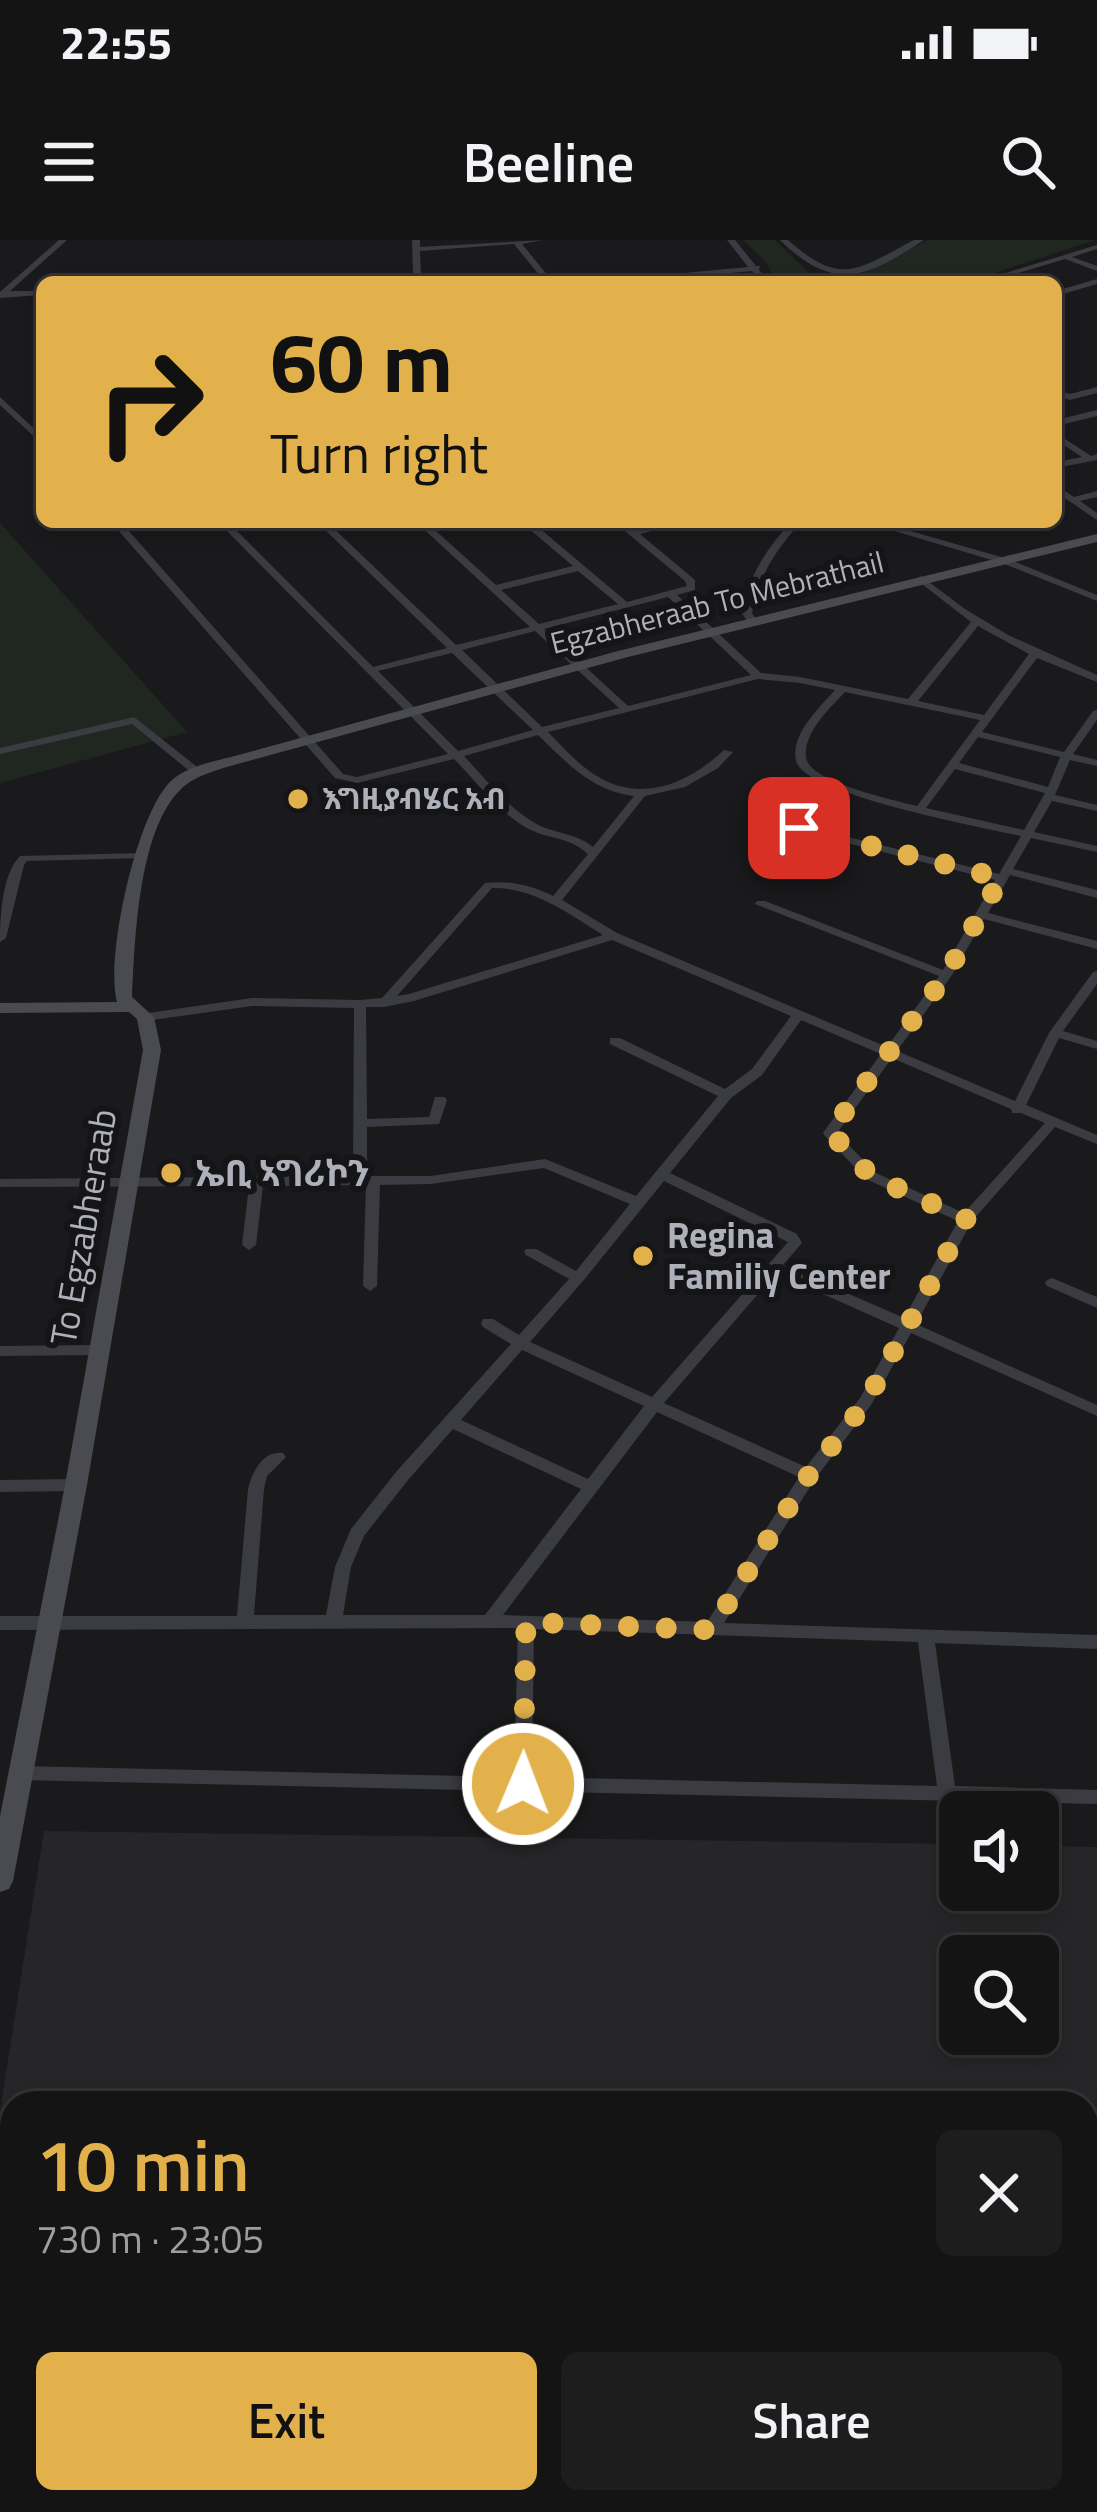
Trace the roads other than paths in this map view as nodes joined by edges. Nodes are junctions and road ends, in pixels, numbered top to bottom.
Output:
1 (63, 240) edge
2 (539, 240) edge
3 (731, 240) edge
4 (785, 240) edge
5 (920, 240) edge
6 (516, 241) edge
7 (416, 245) edge
8 (1097, 247) edge
9 (1066, 257) junction
10 (758, 268) junction
11 (1097, 268) edge
12 (1019, 272) junction
13 (417, 276) edge
14 (544, 276) edge
15 (673, 276) edge
16 (762, 276) edge
17 (1003, 276) edge
18 (1029, 276) edge
19 (1097, 280) edge
20 (1062, 290) edge
21 (36, 292) edge
22 (2, 295) edge
23 (1097, 390) edge
24 (1062, 395) edge
25 (0, 400) edge
26 (1097, 413) edge
27 (1062, 422) edge
28 (36, 432) edge
29 (1062, 439) edge
30 (1094, 458) edge
31 (1062, 464) edge
32 (1062, 492) edge
33 (1097, 494) edge
34 (1072, 500) junction
35 (1097, 517) edge
36 (121, 528) edge
37 (229, 528) edge
38 (328, 528) edge
39 (428, 528) edge
40 (533, 528) edge
41 (627, 528) edge
42 (656, 528) edge
43 (791, 528) edge
44 (890, 528) edge
45 (633, 533) junction
46 (1097, 534) edge
47 (999, 559) junction
48 (578, 568) junction
49 (928, 577) junction
50 (495, 588) junction
51 (672, 596) junction
52 (1097, 598) edge
53 (626, 607) junction
54 (753, 622) junction
55 (974, 624) junction
56 (539, 628) junction
57 (712, 633) junction
58 (456, 649) junction
59 (1033, 656) junction
60 (580, 665) junction
61 (372, 670) junction
62 (758, 676) junction
63 (1097, 679) edge
64 (494, 688) junction
65 (843, 688) junction
66 (912, 701) junction
67 (626, 709) junction
68 (411, 710) junction
69 (985, 718) junction
70 (1095, 718) edge
71 (540, 731) junction
72 (978, 734) junction
73 (307, 739) junction
74 (0, 752) edge
75 (728, 752) dead end
76 (456, 755) junction
77 (1066, 756) junction
78 (1097, 763) edge
79 (953, 765) junction
80 (197, 772) junction
81 (643, 792) junction
82 (1051, 794) junction
83 (1097, 808) edge
84 (920, 809) junction
85 (799, 828) dead end
86 (1026, 835) junction
87 (1097, 849) edge
88 (594, 854) junction
89 (142, 856) junction
90 (1003, 874) junction
91 (1097, 894) edge
92 (555, 901) junction
93 (761, 904) dead end
94 (983, 915) junction
95 (613, 936) junction
96 (0, 938) edge
97 (1097, 945) edge
98 (946, 975) junction
99 (1097, 975) edge
100 (0, 998) edge
101 (384, 1003) junction
102 (360, 1004) junction
103 (0, 1008) edge
104 (133, 1008) junction
105 (796, 1017) junction
106 (1055, 1034) junction
107 (614, 1041) dead end
108 (1097, 1045) edge
109 (884, 1054) junction
110 (726, 1095) junction
111 (440, 1100) dead end
112 (1017, 1110) junction
113 (360, 1123) junction
114 (1051, 1124) junction
115 (1097, 1141) edge
116 (663, 1175) junction
117 (366, 1181) junction
118 (129, 1182) junction
119 (0, 1183) edge
120 (256, 1183) junction
121 (638, 1202) junction
122 (966, 1219) junction
123 (249, 1245) dead end
124 (531, 1252) dead end
125 (774, 1265) junction
126 (578, 1278) junction
127 (1052, 1282) dead end
128 (370, 1286) dead end
129 (1097, 1303) edge
130 (488, 1323) dead end
131 (909, 1330) junction
132 (522, 1344) junction
133 (97, 1350) junction
134 (0, 1351) edge
135 (655, 1403) junction
136 (1097, 1411) edge
137 (453, 1424) junction
138 (278, 1457) dead end
139 (809, 1475) junction
140 (76, 1485) junction
141 (0, 1486) edge
142 (589, 1486) junction
143 (245, 1620) junction
144 (489, 1621) junction
145 (51, 1622) junction
146 (333, 1622) junction
147 (526, 1622) junction
148 (0, 1623) edge
149 (711, 1630) junction
150 (926, 1639) junction
151 (1097, 1642) edge
152 (19, 1773) junction
153 (523, 1784) junction
154 (946, 1791) edge
155 (939, 1794) edge
156 (1059, 1796) edge
157 (1097, 1797) edge
158 (0, 1881) edge

1 - 22 street
2 - 6 street
3 - 10 street
4 - 5 street
6 - 7 street
6 - 14 street
7 - 13 street
8 - 9 street
9 - 11 street
9 - 12 street
10 - 15 street
10 - 16 street
12 - 17 street
12 - 18 street
19 - 20 street
21 - 22 street
23 - 24 street
25 - 28 street
26 - 27 street
29 - 30 street
30 - 31 street
32 - 34 street
33 - 34 street
34 - 35 street
36 - 73 street
37 - 61 street
38 - 58 street
39 - 50 street
40 - 48 street
41 - 45 street
42 - 45 street
43 - 54 street
44 - 47 street
45 - 51 street
46 - 47 main road, Egzabheraab To Mebrathail
47 - 49 main road, Egzabheraab To Mebrathail
47 - 52 street
48 - 50 street
48 - 53 street
49 - 54 main road, Egzabheraab To Mebrathail
49 - 55 street
50 - 56 street
51 - 53 street
51 - 57 street
53 - 56 street
54 - 57 main road, Egzabheraab To Mebrathail
55 - 59 street
55 - 66 street
56 - 58 street
56 - 60 street
57 - 60 main road, Egzabheraab To Mebrathail
57 - 62 street
58 - 61 street
58 - 64 street
59 - 63 street
59 - 69 street
60 - 64 main road, Egzabheraab To Mebrathail
60 - 67 street
61 - 68 street
62 - 65 street
62 - 67 street
64 - 68 main road, Egzabheraab To Mebrathail
64 - 71 street
65 - 66 street
65 - 84 street
66 - 69 street
67 - 71 street
68 - 73 main road, Egzabheraab To Mebrathail
68 - 76 street
69 - 72 street
70 - 77 street
71 - 76 street
71 - 81 street
72 - 77 street
72 - 79 street
73 - 76 street
73 - 80 main road
74 - 80 street
75 - 81 street
76 - 88 street
77 - 78 street
77 - 82 street
79 - 82 street
79 - 84 street
80 - 89 main road, To Egzabheraab
81 - 88 street
82 - 83 street
82 - 86 street
84 - 86 street
85 - 90 street
86 - 87 street
86 - 90 street
88 - 92 street
89 - 96 street
89 - 104 main road, To Egzabheraab
90 - 91 street
90 - 94 street
92 - 95 street
92 - 101 street
93 - 98 street
94 - 97 street
94 - 98 street
95 - 101 street
95 - 105 street
98 - 109 street
99 - 106 street
100 - 104 main road
101 - 102 street
102 - 104 street
102 - 113 street
103 - 104 main road
104 - 118 main road, To Egzabheraab
105 - 109 street
105 - 110 street
106 - 108 street
106 - 112 street
107 - 110 street
109 - 112 street
109 - 122 street
110 - 116 street
111 - 113 street
112 - 114 street
113 - 117 street
114 - 115 street
114 - 122 street
116 - 121 street
116 - 125 street
117 - 120 street
117 - 121 street
117 - 128 street
118 - 119 street
118 - 120 street
118 - 133 main road, To Egzabheraab
120 - 123 street
121 - 126 street
122 - 131 street
124 - 126 street
125 - 131 street
125 - 135 street
126 - 132 street
127 - 129 street
130 - 132 street
131 - 136 street
131 - 139 street
132 - 135 street
132 - 137 street
133 - 134 street
133 - 140 main road, To Egzabheraab
135 - 139 street
135 - 142 street
137 - 142 street
137 - 146 street
138 - 143 street
139 - 149 street
140 - 141 street
140 - 145 main road, To Egzabheraab
142 - 144 street
143 - 145 street
143 - 146 street
144 - 146 street
144 - 147 street
145 - 148 street
145 - 152 main road, To Egzabheraab
147 - 149 street
147 - 153 street
149 - 150 street
150 - 151 street
150 - 154 street
152 - 153 street
152 - 158 main road, To Egzabheraab
153 - 155 street
156 - 157 street

